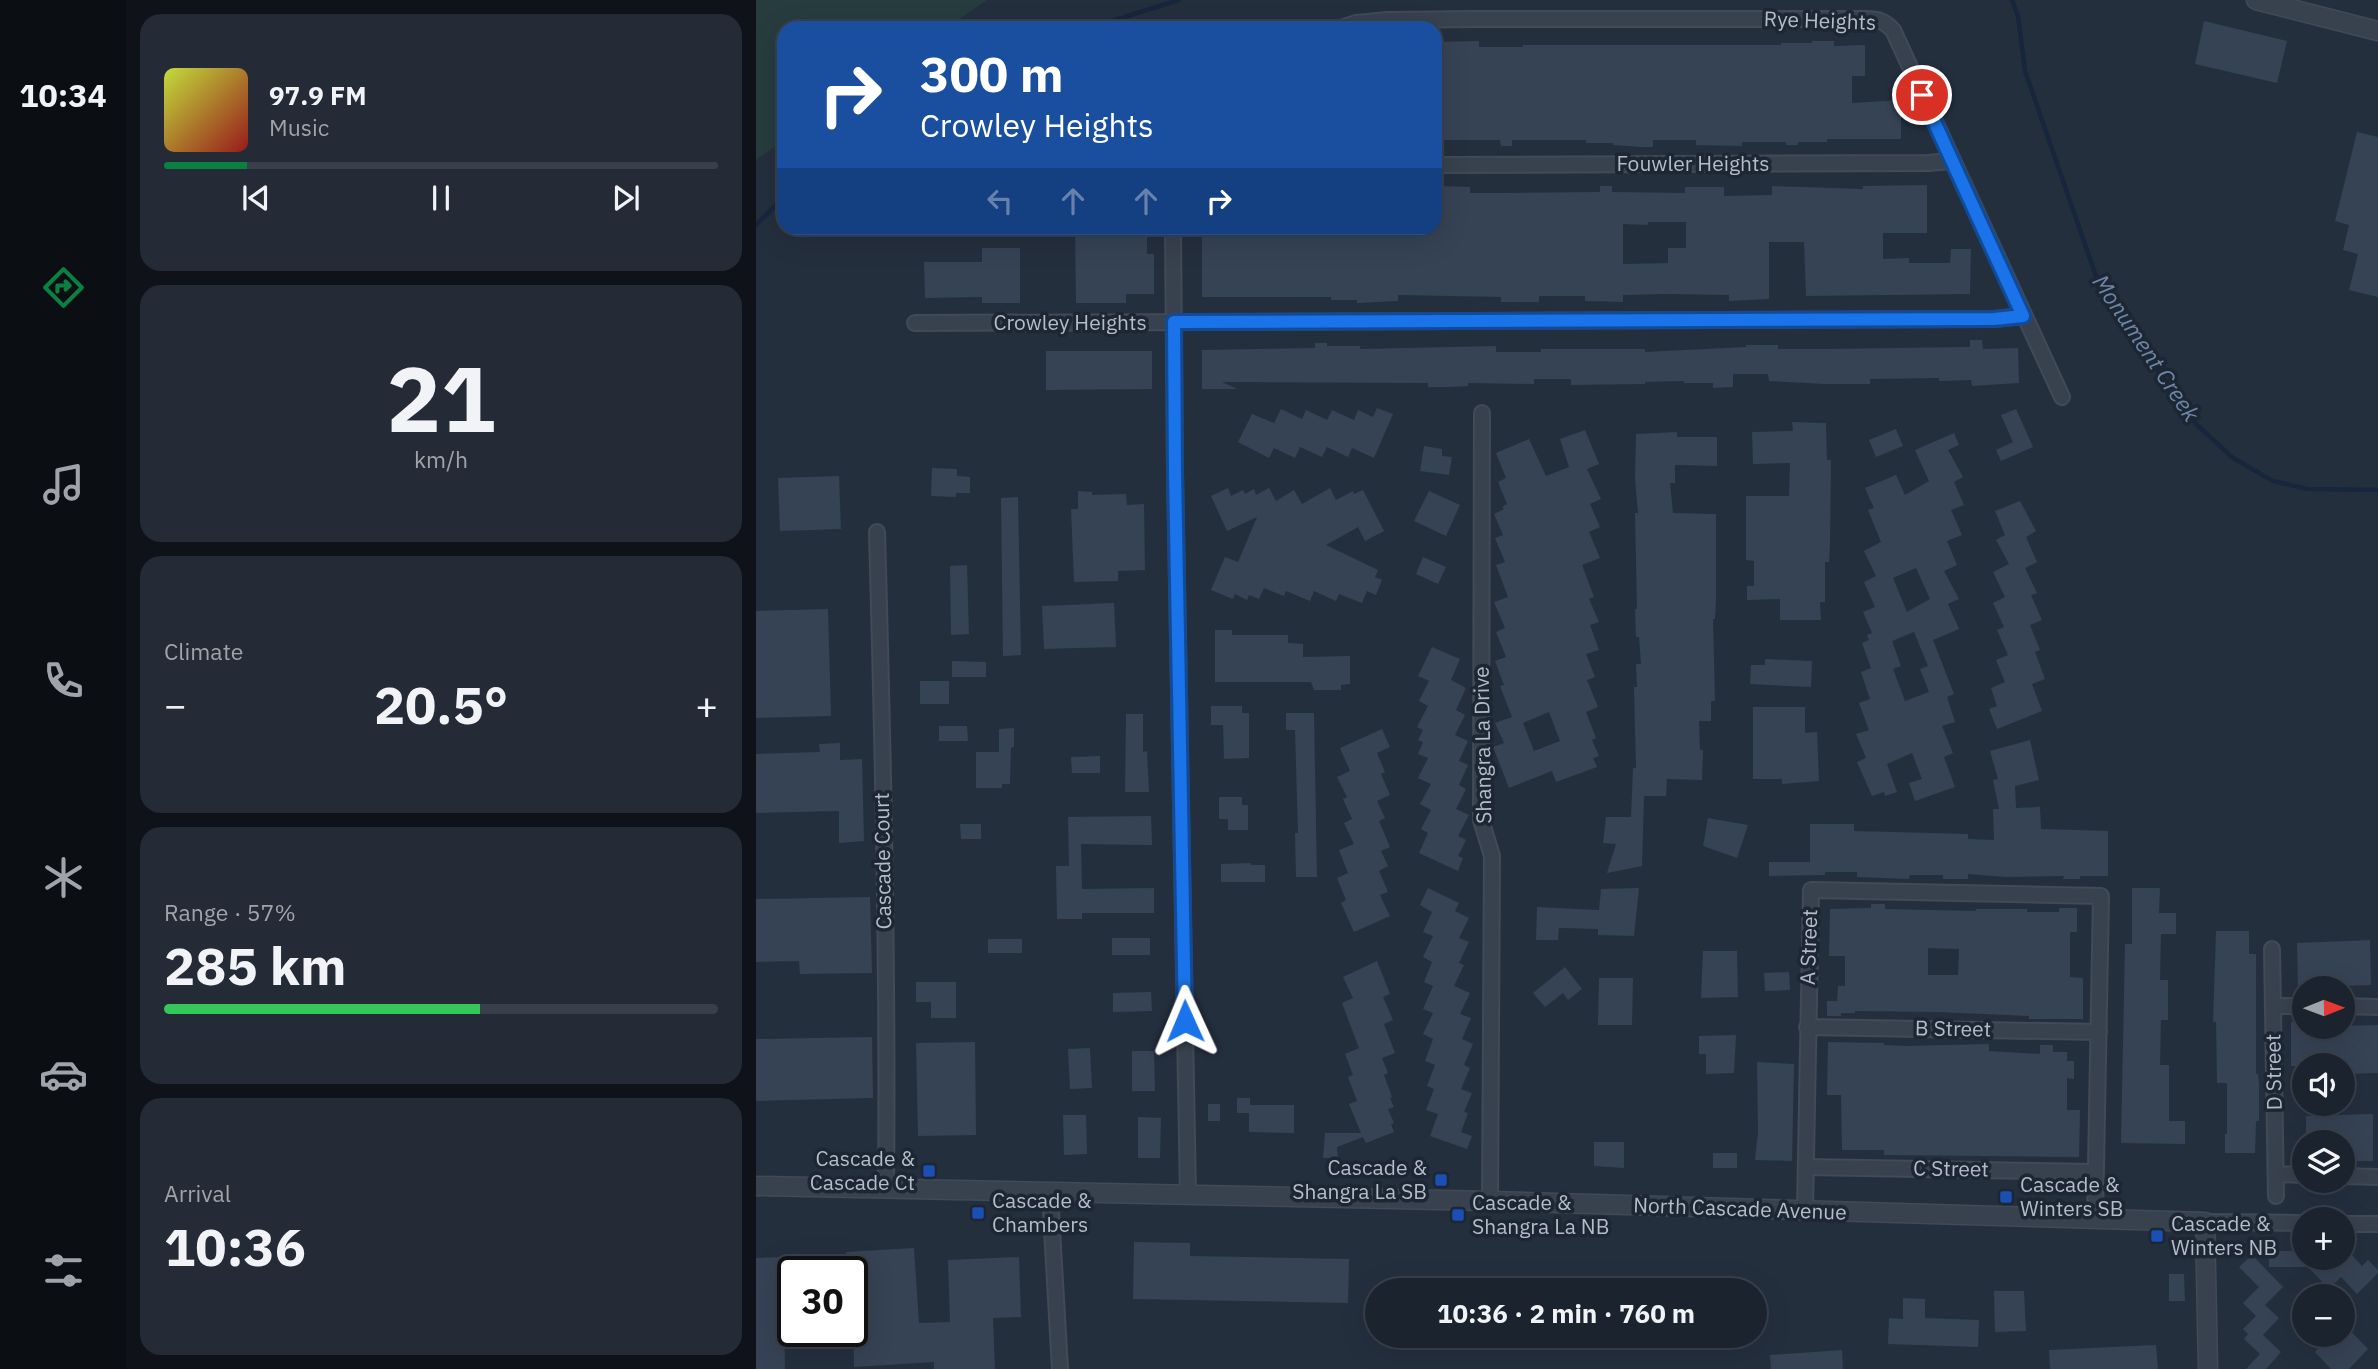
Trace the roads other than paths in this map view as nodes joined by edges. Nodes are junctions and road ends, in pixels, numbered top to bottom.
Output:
1 (2256, 0) edge
2 (1377, 21) edge
3 (2378, 32) edge
4 (1951, 161) junction
5 (1442, 165) edge
6 (1174, 235) edge
7 (2023, 316) junction
8 (1174, 322) junction
9 (915, 323) dead end
10 (2062, 397) dead end
11 (1482, 413) dead end
12 (877, 532) dead end
13 (2272, 948) dead end
14 (2273, 1006) junction
15 (2292, 1006) edge
16 (2356, 1006) edge
17 (2378, 1007) edge
18 (1807, 1027) junction
19 (2098, 1032) junction
20 (1806, 1167) junction
21 (2096, 1172) junction
22 (2276, 1174) junction
23 (2292, 1175) edge
24 (2355, 1176) edge
25 (2378, 1177) edge
26 (756, 1186) edge
27 (886, 1191) junction
28 (1050, 1194) junction
29 (1188, 1195) junction
30 (1490, 1201) junction
31 (1805, 1211) junction
32 (2095, 1220) junction
33 (2204, 1222) junction
34 (2277, 1223) junction
35 (2292, 1223) edge
36 (2355, 1224) edge
37 (2378, 1224) edge
38 (1060, 1369) edge
39 (2208, 1369) edge

1 - 3 street
2 - 4 street, Rye Heights
4 - 5 street, Fouwler Heights
4 - 7 street, Rye Heights
6 - 8 street
7 - 8 street, Crowley Heights
7 - 10 street, Rye Heights
8 - 9 street, Crowley Heights
8 - 29 street
11 - 30 street, Shangra La Drive
12 - 27 street, Cascade Court
13 - 14 street, D Street
14 - 15 street
14 - 22 street, D Street
16 - 17 street
18 - 19 street, B Street
18 - 19 street, A Street
18 - 20 street, A Street
19 - 21 street
20 - 21 street, C Street
20 - 31 street, A Street
21 - 32 street
22 - 23 street
22 - 34 street, D Street
24 - 25 street
26 - 27 street, North Cascade Avenue
27 - 28 street, North Cascade Avenue
28 - 29 street, North Cascade Avenue
28 - 38 street
29 - 30 street, North Cascade Avenue
30 - 31 street, North Cascade Avenue
31 - 32 street, North Cascade Avenue
32 - 33 street, North Cascade Avenue
33 - 34 street, North Cascade Avenue
33 - 39 street
34 - 35 street, North Cascade Avenue
36 - 37 street

